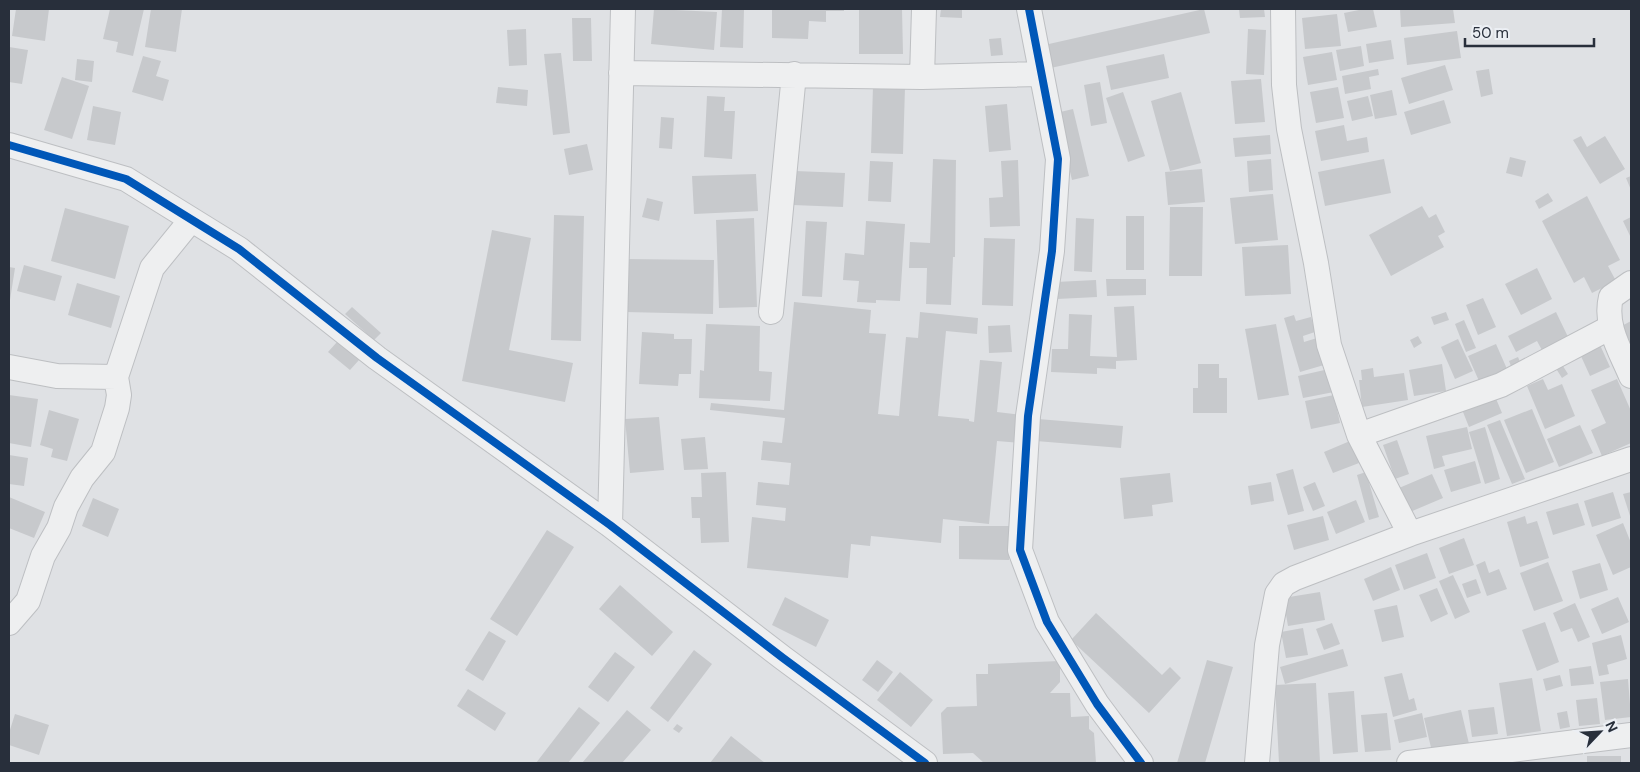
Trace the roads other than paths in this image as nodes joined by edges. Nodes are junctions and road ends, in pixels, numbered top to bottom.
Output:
1 (623, 9) edge
2 (924, 9) edge
3 (1028, 9) edge
4 (1283, 9) edge
5 (621, 73) junction
6 (794, 74) junction
7 (1040, 74) junction
8 (922, 77) junction
9 (9, 145) edge
10 (191, 220) junction
11 (1631, 283) edge
12 (771, 312) dead end
13 (1611, 327) junction
14 (9, 367) edge
15 (1631, 376) edge
16 (116, 377) junction
17 (1359, 435) junction
18 (1631, 459) edge
19 (610, 525) junction
20 (1410, 534) junction
21 (9, 623) edge
22 (1631, 735) edge
23 (925, 763) edge
24 (1142, 763) edge
25 (1257, 763) edge
26 (1409, 763) edge

1 - 5 street
2 - 8 street
3 - 7 street
4 - 17 street
5 - 6 street
5 - 19 street
6 - 8 street
6 - 12 street
7 - 8 street
7 - 24 street
9 - 10 street
10 - 16 street
10 - 19 street
11 - 13 street
13 - 15 street
13 - 17 street
14 - 16 street
16 - 21 street
17 - 20 street
18 - 20 street
19 - 23 street
20 - 25 street
22 - 26 street

